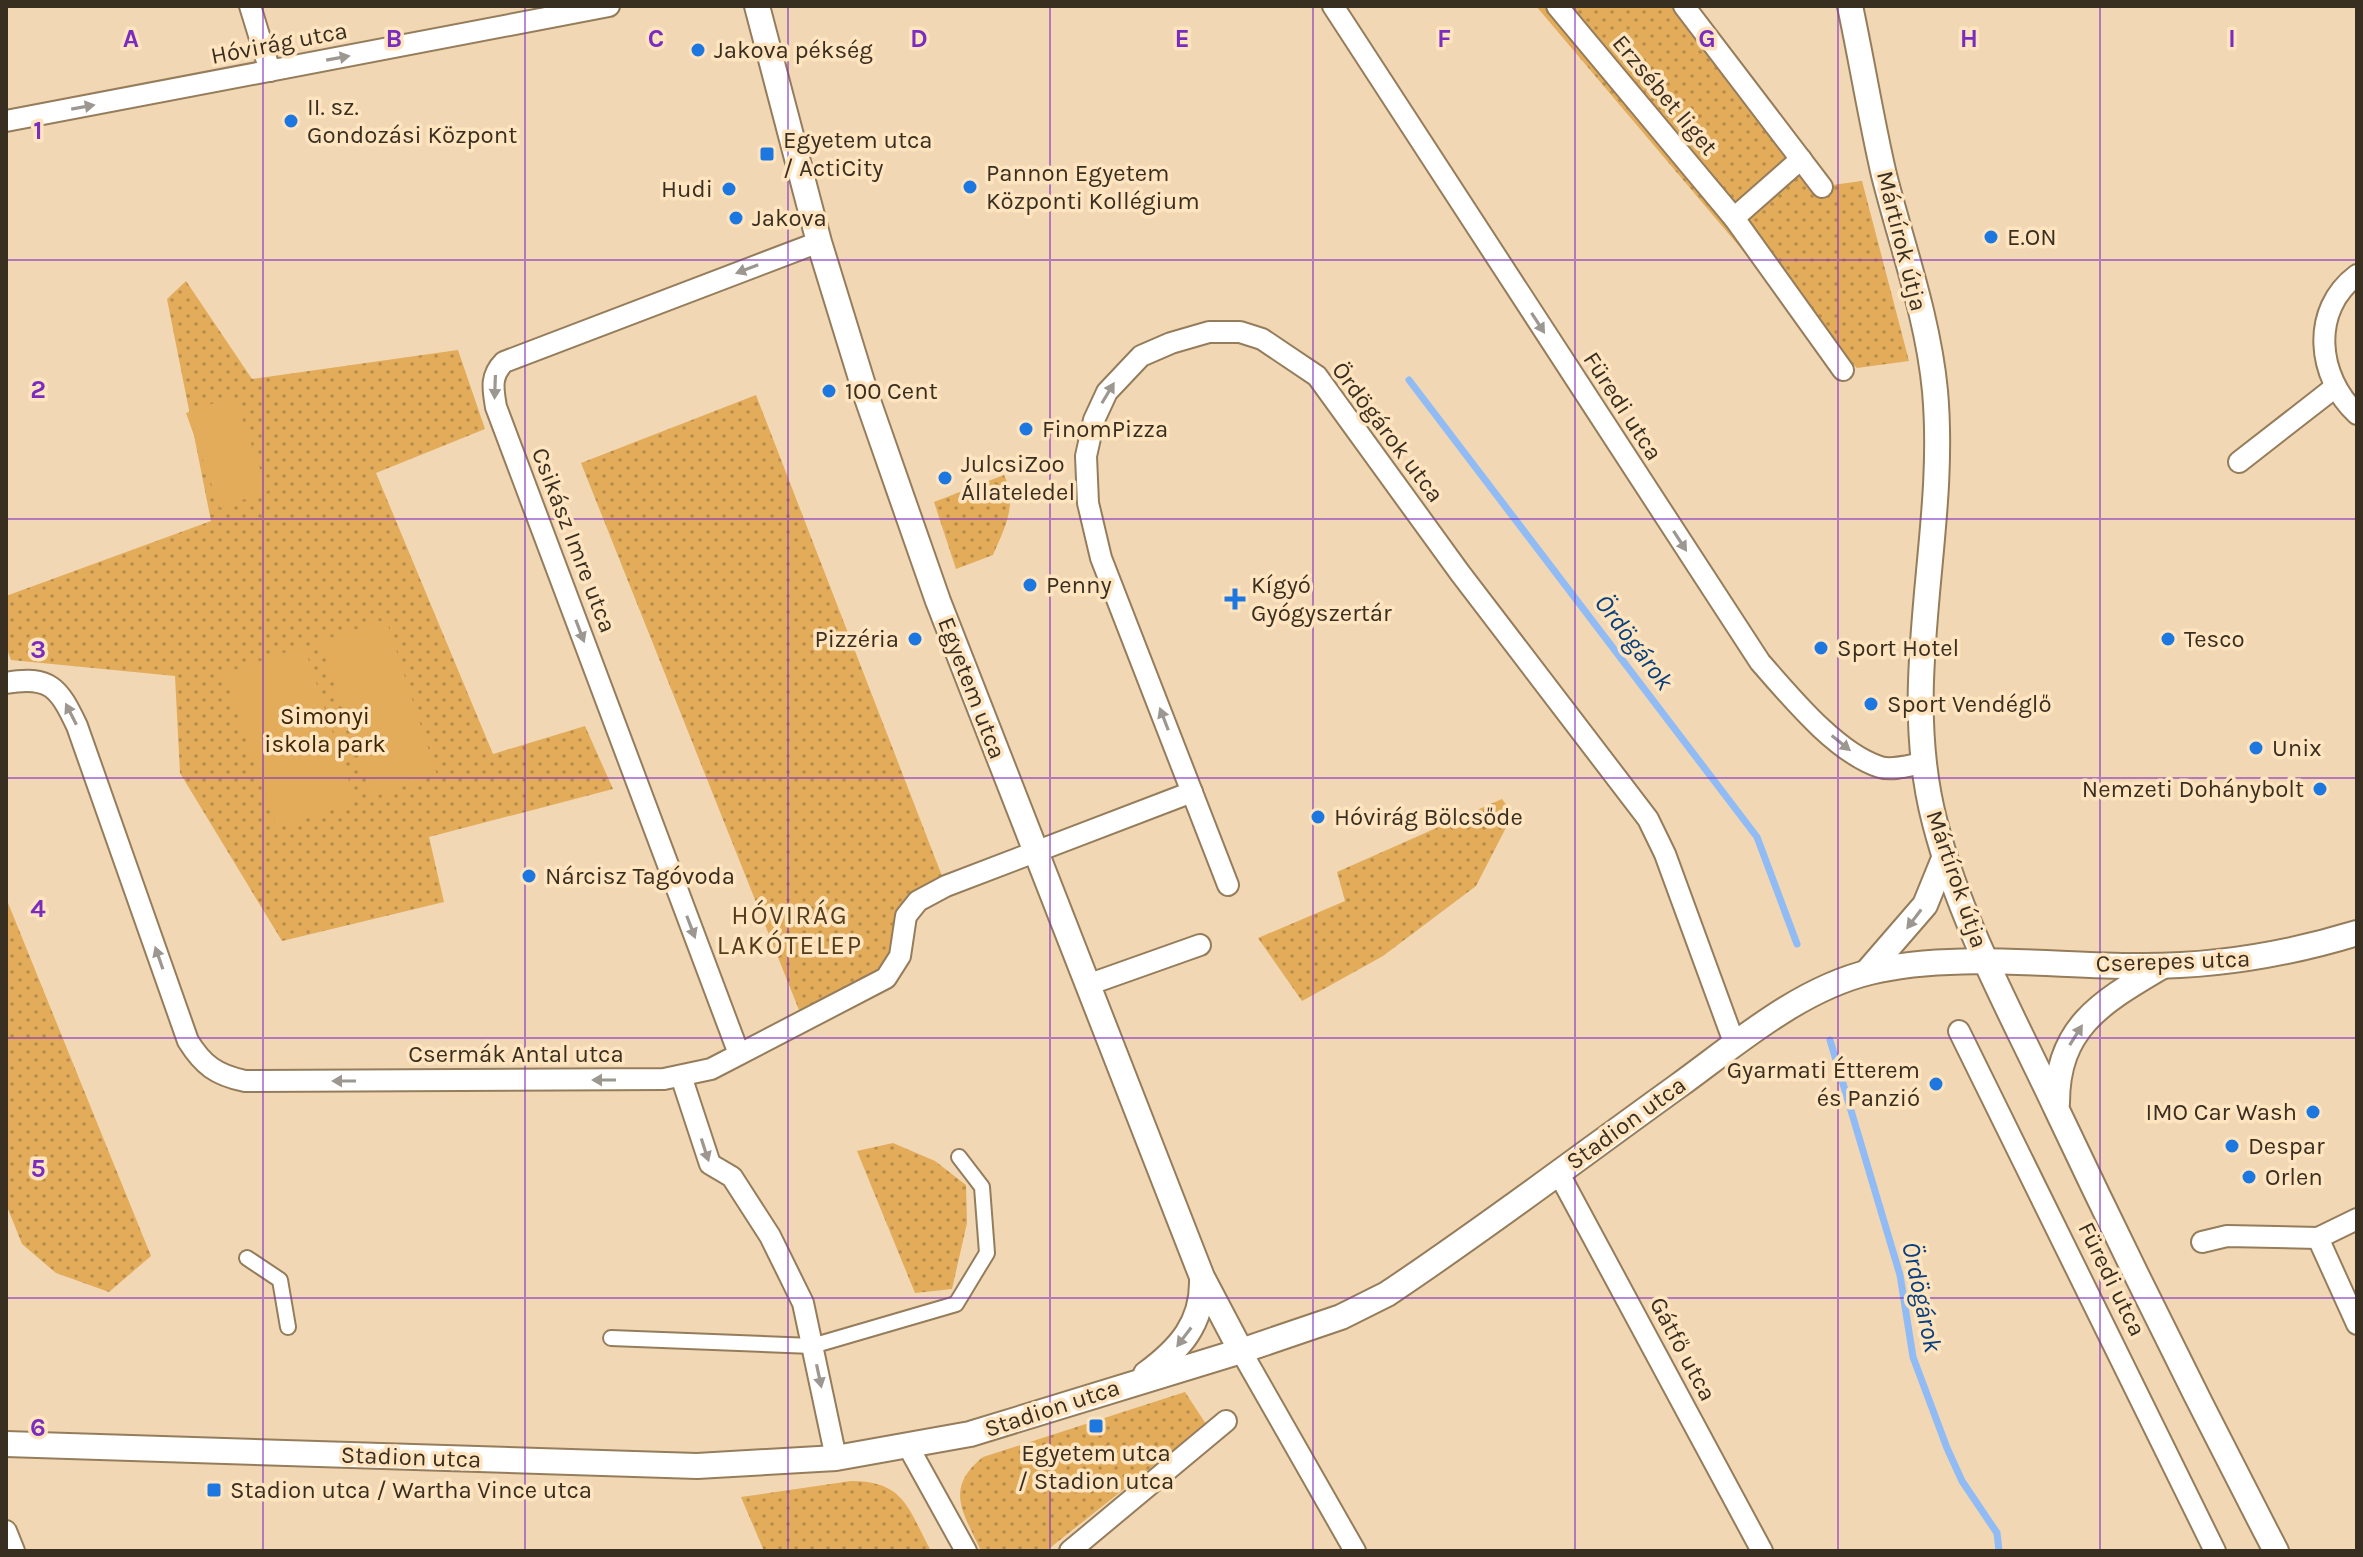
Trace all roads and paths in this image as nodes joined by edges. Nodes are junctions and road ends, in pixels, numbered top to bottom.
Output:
1 (250, 6) edge
2 (609, 6) edge
3 (757, 6) edge
4 (1333, 6) edge
5 (1557, 6) edge
6 (1684, 6) edge
7 (1850, 6) edge
8 (270, 71) junction
9 (6, 121) edge
10 (1801, 159) junction
11 (1822, 187) dead end
12 (1734, 218) junction
13 (819, 242) junction
14 (2357, 275) edge
15 (1843, 370) dead end
16 (2334, 388) junction
17 (2357, 414) edge
18 (2239, 462) dead end
19 (6, 683) edge
20 (1923, 763) junction
21 (1192, 792) junction
22 (1035, 853) junction
23 (1945, 856) junction
24 (1228, 885) dead end
25 (2357, 933) edge
26 (1200, 945) dead end
27 (1986, 963) junction
28 (2163, 966) junction
29 (1867, 972) junction
30 (1090, 984) junction
31 (1959, 1031) dead end
32 (1735, 1045) junction
33 (739, 1054) junction
34 (681, 1076) junction
35 (2057, 1108) junction
36 (959, 1157) dead end
37 (1558, 1172) junction
38 (2357, 1219) edge
39 (2318, 1238) junction
40 (2202, 1242) dead end
41 (247, 1258) dead end
42 (1202, 1277) junction
43 (2357, 1324) edge
44 (288, 1327) dead end
45 (611, 1338) dead end
46 (812, 1346) junction
47 (1241, 1351) junction
48 (1136, 1380) junction
49 (1226, 1421) dead end
50 (6, 1444) edge
51 (909, 1448) junction
52 (836, 1458) junction
53 (6, 1531) edge
54 (14, 1551) edge
55 (966, 1551) edge
56 (1070, 1551) edge
57 (1355, 1551) edge
58 (1762, 1551) edge
59 (2215, 1551) edge
60 (2276, 1551) edge

1 - 8 street
8 -> 2 street, Hóvirág utca
3 - 13 street, Egyetem utca
4 -> 20 street, Füredi utca
5 - 12 street, Erzsébet liget
6 - 10 street
7 - 20 street, Mártírok útja
9 -> 8 street, Hóvirág utca
10 - 11 street
10 - 12 street
12 - 15 street, Erzsébet liget
13 - 22 street, Egyetem utca
13 -> 33 street, Csikász Imre utca
14 - 16 street
16 - 17 street
16 - 18 street
34 -> 19 street, Csermák Antal utca
20 - 23 street, Mártírok útja
21 - 22 street, Csermák Antal utca
21 - 24 street, Ördögárok utca
21 -> 32 street, Ördögárok utca
22 - 30 street, Egyetem utca
22 - 33 street, Csermák Antal utca
23 - 27 street, Mártírok útja
23 -> 29 street
25 - 28 street, Cserepes utca
26 - 30 street
27 - 28 street, Cserepes utca
27 - 29 street, Stadion utca
27 - 35 street, Mártírok útja
35 -> 28 street
29 - 32 street, Stadion utca
30 - 42 street, Egyetem utca
31 - 59 street, Füredi utca
32 - 37 street, Stadion utca
33 - 34 street, Csermák Antal utca
34 -> 46 street
35 - 60 street, Mártírok útja
36 - 46 street
37 - 47 street, Stadion utca
37 - 58 street, Gátfő utca
38 - 39 street
39 - 40 street
39 - 43 street
41 - 44 street
42 - 47 street, Egyetem utca
42 -> 48 street
45 - 46 street
46 -> 52 street
47 - 48 street, Stadion utca
47 - 57 street
48 - 51 street, Stadion utca
49 - 56 street
50 - 52 street, Stadion utca
51 - 52 street, Stadion utca
51 - 55 street
53 - 54 street

